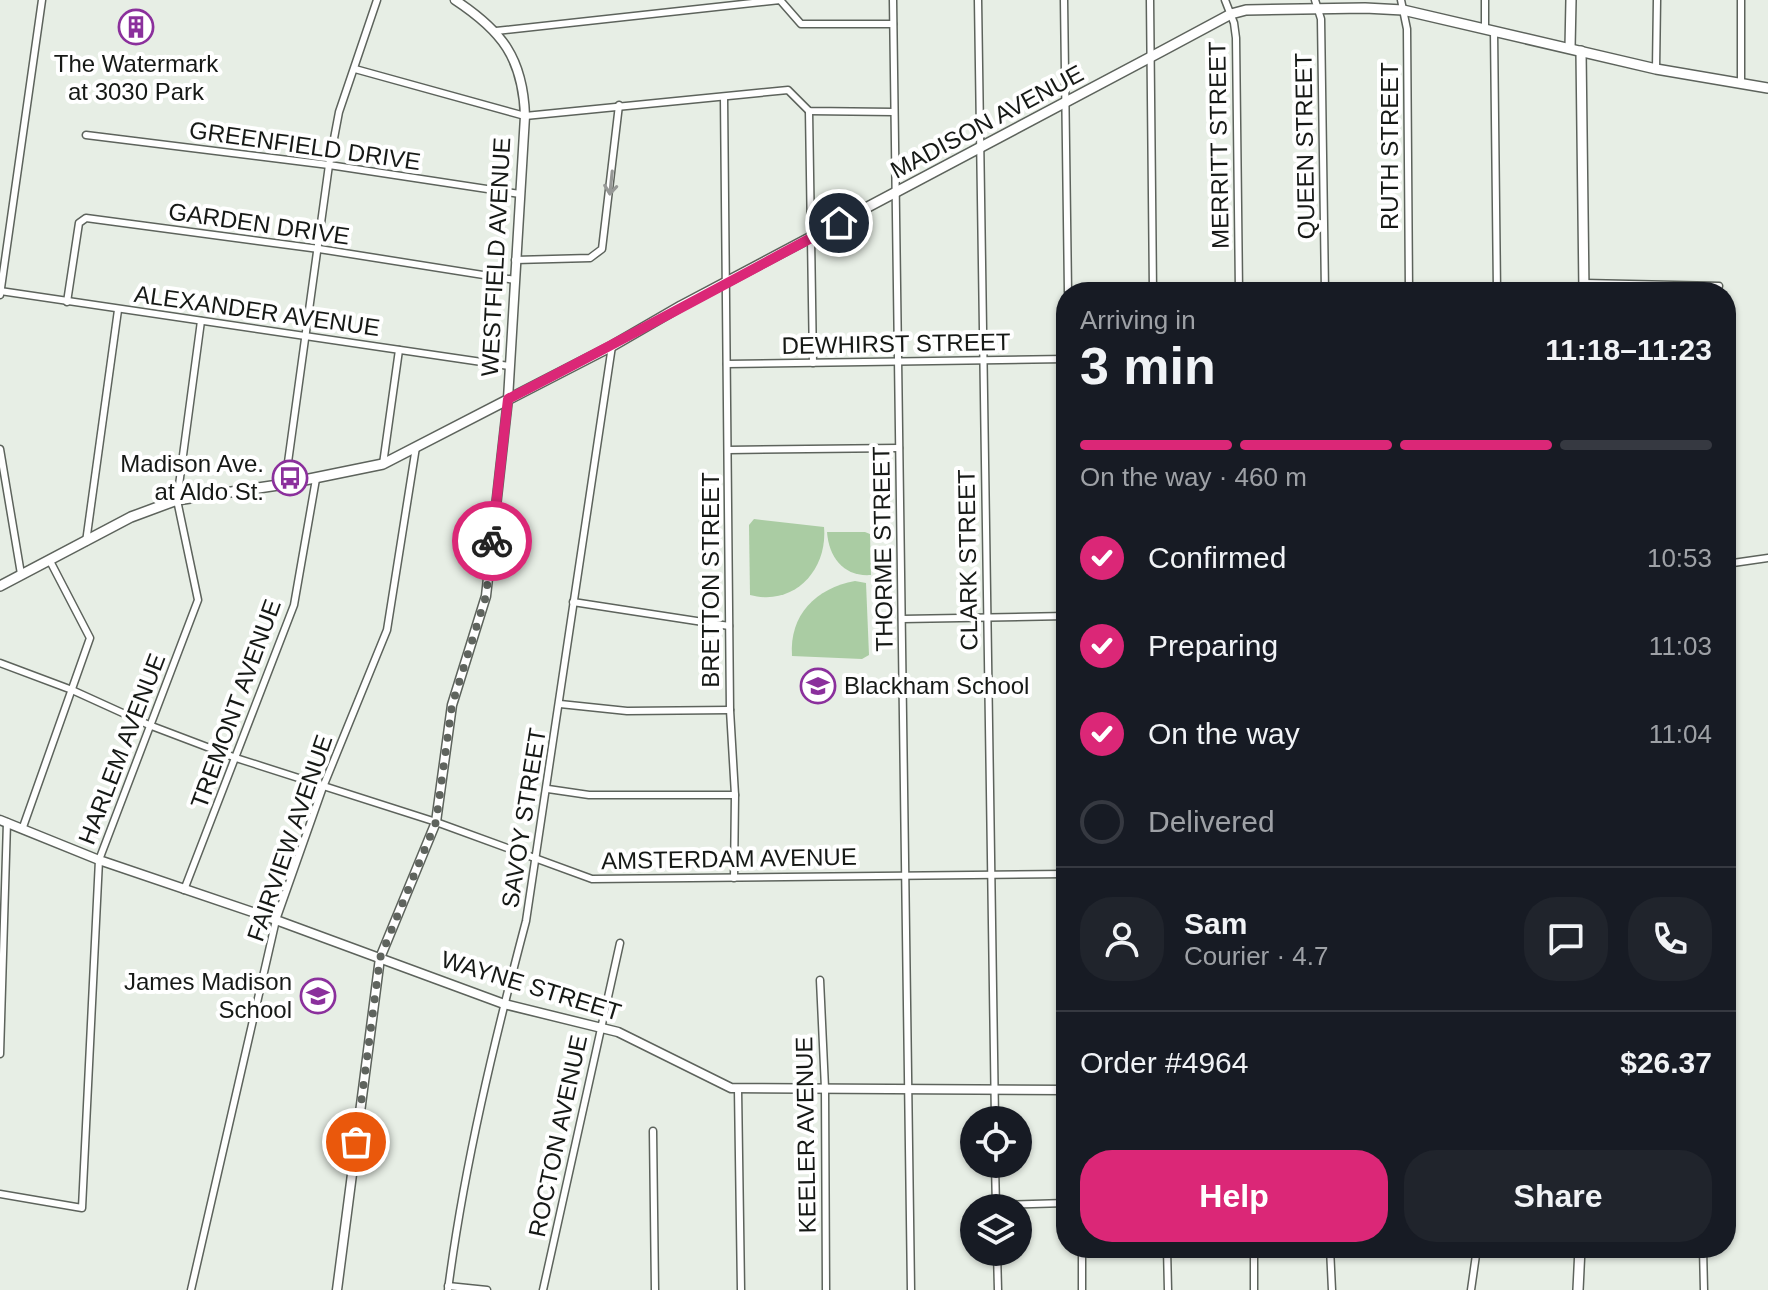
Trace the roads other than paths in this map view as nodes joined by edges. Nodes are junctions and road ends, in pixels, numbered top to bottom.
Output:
1 (42, 0) edge
2 (377, 0) edge
3 (455, 0) edge
4 (893, 0) edge
5 (978, 0) edge
6 (1064, 0) edge
7 (1150, 0) edge
8 (1225, 0) edge
9 (1485, 0) edge
10 (1571, 0) edge
11 (1657, 0) edge
12 (1741, 0) edge
13 (1316, 4) edge
14 (1402, 5) edge
15 (1231, 14) junction
16 (893, 24) junction
17 (1489, 30) junction
18 (496, 31) junction
19 (1570, 48) junction
20 (1581, 51) junction
21 (1150, 57) junction
22 (355, 69) junction
23 (1656, 69) junction
24 (1741, 83) junction
25 (1768, 88) edge
26 (724, 97) junction
27 (1066, 103) junction
28 (619, 105) junction
29 (809, 111) junction
30 (894, 112) junction
31 (525, 116) junction
32 (86, 135) dead end
33 (981, 147) junction
34 (329, 165) junction
35 (896, 193) junction
36 (520, 194) junction
37 (811, 238) junction
38 (319, 249) junction
39 (515, 260) junction
40 (515, 280) junction
41 (726, 282) junction
42 (1068, 282) edge
43 (1153, 282) edge
44 (1239, 282) edge
45 (1325, 282) edge
46 (1409, 282) edge
47 (1497, 282) edge
48 (1584, 282) edge
49 (0, 292) edge
50 (67, 302) junction
51 (118, 310) junction
52 (201, 321) junction
53 (303, 335) junction
54 (612, 346) junction
55 (399, 350) junction
56 (1056, 359) edge
57 (983, 361) junction
58 (898, 362) junction
59 (813, 363) junction
60 (727, 364) junction
61 (509, 366) junction
62 (508, 399) junction
63 (416, 447) junction
64 (899, 448) junction
65 (0, 449) edge
66 (728, 450) junction
67 (383, 464) junction
68 (316, 479) junction
69 (285, 484) junction
70 (177, 500) junction
71 (86, 542) junction
72 (1768, 558) edge
73 (50, 561) junction
74 (1736, 563) edge
75 (21, 574) junction
76 (0, 586) edge
77 (573, 602) junction
78 (1056, 616) edge
79 (987, 618) junction
80 (902, 619) junction
81 (729, 626) junction
82 (0, 663) edge
83 (72, 690) junction
84 (560, 704) junction
85 (730, 710) junction
86 (149, 725) junction
87 (236, 758) junction
88 (323, 787) junction
89 (548, 789) junction
90 (735, 795) junction
91 (3, 821) edge
92 (436, 822) junction
93 (23, 827) junction
94 (537, 859) junction
95 (99, 860) junction
96 (1056, 874) edge
97 (991, 875) junction
98 (905, 876) junction
99 (734, 878) junction
100 (184, 890) junction
101 (276, 920) junction
102 (620, 943) dead end
103 (380, 958) junction
104 (820, 980) dead end
105 (504, 1004) junction
106 (601, 1026) junction
107 (0, 1054) edge
108 (909, 1087) junction
109 (825, 1088) junction
110 (738, 1089) junction
111 (994, 1089) junction
112 (1056, 1090) edge
113 (995, 1106) edge
114 (653, 1131) dead end
115 (0, 1194) edge
116 (1056, 1204) edge
117 (1032, 1205) edge
118 (1082, 1258) edge
119 (1167, 1258) edge
120 (1254, 1258) edge
121 (1330, 1258) edge
122 (1476, 1258) edge
123 (1580, 1258) edge
124 (1703, 1258) edge
125 (997, 1266) edge
126 (448, 1288) edge
127 (191, 1290) edge
128 (337, 1290) edge
129 (487, 1290) edge
130 (543, 1290) edge
131 (655, 1290) edge
132 (741, 1290) edge
133 (826, 1290) edge
134 (911, 1290) edge
135 (998, 1290) edge
136 (1082, 1290) edge
137 (1168, 1290) edge
138 (1254, 1290) edge
139 (1332, 1290) edge
140 (1471, 1290) edge
141 (1578, 1290) edge
142 (1704, 1290) edge

1 - 49 street
2 - 22 street
3 - 18 street, WESTFIELD AVENUE
4 - 16 street, THORME STREET
5 - 33 street, CLARK STREET
6 - 27 street
7 - 21 street
8 - 15 street, MERRITT STREET
9 - 17 street
10 - 19 main road
11 - 23 street
12 - 24 street
13 - 14 main road, MADISON AVENUE
13 - 15 main road, MADISON AVENUE
13 - 45 street, QUEEN STREET
14 - 17 main road, MADISON AVENUE
14 - 46 street, RUTH STREET
15 - 21 main road, MADISON AVENUE
15 - 44 street, MERRITT STREET
16 - 18 street
16 - 30 street, THORME STREET
17 - 19 main road, MADISON AVENUE
17 - 47 street
18 - 31 street, WESTFIELD AVENUE
19 - 20 main road, MADISON AVENUE
20 - 23 main road, MADISON AVENUE
20 - 48 main road
21 - 27 main road, MADISON AVENUE
21 - 43 street
22 - 31 street
22 - 34 street
23 - 24 main road, MADISON AVENUE
24 - 25 main road, MADISON AVENUE
26 - 28 street
26 - 29 street
26 - 41 street, BRETTON STREET
27 - 33 main road, MADISON AVENUE
27 - 42 street
28 - 31 street
28 -> 39 street
29 - 30 street
29 - 37 street
30 - 35 street, THORME STREET
31 - 36 street, WESTFIELD AVENUE
32 - 34 street, GREENFIELD DRIVE
33 - 35 main road, MADISON AVENUE
33 - 57 street, CLARK STREET
34 - 36 street, GREENFIELD DRIVE
34 - 38 street
35 - 37 main road, MADISON AVENUE
35 - 58 street, THORME STREET
36 - 39 street, WESTFIELD AVENUE
37 - 41 main road, MADISON AVENUE
37 - 59 street
38 - 40 street, GARDEN DRIVE
38 - 50 street, GARDEN DRIVE
38 - 53 street
39 - 40 street, WESTFIELD AVENUE
40 - 61 street, WESTFIELD AVENUE
41 - 54 main road, MADISON AVENUE
41 - 60 street, BRETTON STREET
49 - 50 street, ALEXANDER AVENUE
50 - 51 street, ALEXANDER AVENUE
51 - 52 street, ALEXANDER AVENUE
51 - 71 street
52 - 53 street, ALEXANDER AVENUE
52 - 70 street, HARLEM AVENUE
53 - 55 street, ALEXANDER AVENUE
53 - 69 street
54 - 62 main road, MADISON AVENUE
54 - 77 street, SAVOY STREET
55 - 61 street, ALEXANDER AVENUE
55 - 67 street
56 - 57 street, DEWHIRST STREET
57 - 58 street, DEWHIRST STREET
57 - 79 street, CLARK STREET
58 - 59 street, DEWHIRST STREET
58 - 64 street, THORME STREET
59 - 60 street, DEWHIRST STREET
60 - 66 street, BRETTON STREET
61 - 62 street, WESTFIELD AVENUE
62 - 63 main road, MADISON AVENUE
62 - 92 street, WESTFIELD AVENUE
63 - 67 main road, MADISON AVENUE
63 - 88 street, FAIRVIEW AVENUE
64 - 66 street
64 - 80 street, THORME STREET
65 - 75 street
66 - 81 street, BRETTON STREET
67 - 68 main road, MADISON AVENUE
68 - 69 main road, MADISON AVENUE
68 - 87 street, TREMONT AVENUE
69 - 70 main road, MADISON AVENUE
70 - 71 main road, MADISON AVENUE
70 - 86 street, HARLEM AVENUE
71 - 73 main road, MADISON AVENUE
72 - 74 street
73 - 75 main road, MADISON AVENUE
73 - 83 street
75 - 76 main road, MADISON AVENUE
77 - 81 street
77 - 84 street, SAVOY STREET
78 - 79 street
79 - 80 street
79 - 97 street, CLARK STREET
80 - 98 street, THORME STREET
81 - 85 street, BRETTON STREET
82 - 83 street, AMSTERDAM AVENUE
83 - 86 street, AMSTERDAM AVENUE
83 - 93 street
84 - 85 street
84 - 89 street, SAVOY STREET
85 - 90 street, BRETTON STREET
86 - 87 street, AMSTERDAM AVENUE
86 - 95 street, HARLEM AVENUE
87 - 88 street, AMSTERDAM AVENUE
87 - 100 street, TREMONT AVENUE
88 - 92 street, AMSTERDAM AVENUE
88 - 101 street, FAIRVIEW AVENUE
89 - 90 street
89 - 94 street, SAVOY STREET
90 - 99 street, BRETTON STREET
91 - 93 street, WAYNE STREET
91 - 107 street
92 - 94 street, AMSTERDAM AVENUE
92 - 103 street, WESTFIELD AVENUE
93 - 95 street, WAYNE STREET
94 - 99 street, AMSTERDAM AVENUE
94 - 105 street, SAVOY STREET
95 - 100 street, WAYNE STREET
95 - 115 street, HARLEM AVENUE
96 - 97 street, AMSTERDAM AVENUE
97 - 98 street, AMSTERDAM AVENUE
97 - 111 street, CLARK STREET
98 - 99 street, AMSTERDAM AVENUE
98 - 108 street, THORME STREET
100 - 101 street, WAYNE STREET
101 - 103 street, WAYNE STREET
101 - 127 street, FAIRVIEW AVENUE
102 - 106 street, ROCTON AVENUE
103 - 105 street, WAYNE STREET
103 - 128 street, WESTFIELD AVENUE
104 - 109 street, KEELER AVENUE
105 - 106 street, WAYNE STREET
105 - 126 street, SAVOY STREET
106 - 110 street, WAYNE STREET
106 - 130 street, ROCTON AVENUE
108 - 109 street, WAYNE STREET
108 - 111 street, WAYNE STREET
108 - 134 street, THORME STREET
109 - 110 street, WAYNE STREET
109 - 133 street, KEELER AVENUE
110 - 132 street
111 - 112 street, WAYNE STREET
111 - 113 street, CLARK STREET
114 - 131 street
116 - 117 street
118 - 136 street
119 - 137 street
120 - 138 street
121 - 139 street
122 - 140 street
123 - 141 main road
124 - 142 street
125 - 135 street
126 - 129 street

